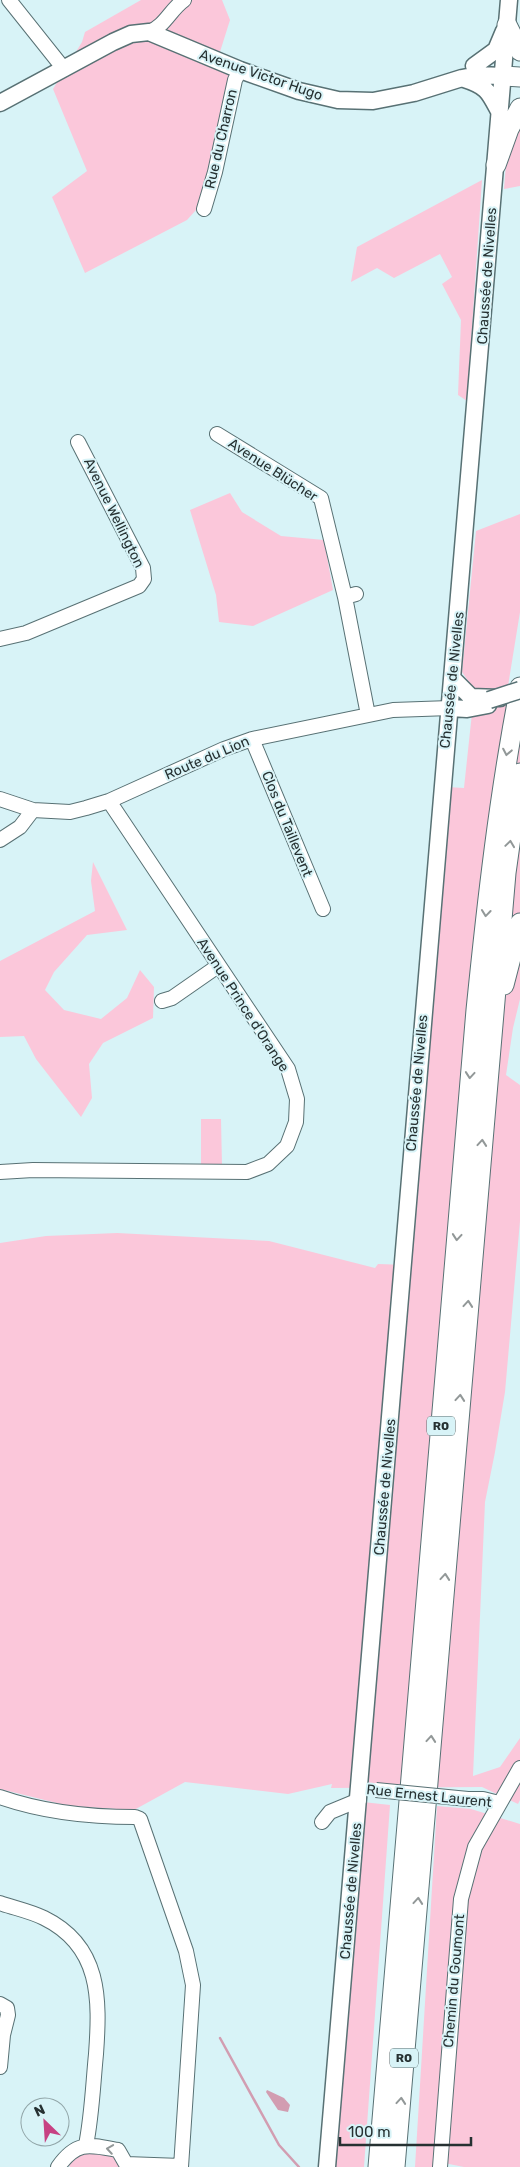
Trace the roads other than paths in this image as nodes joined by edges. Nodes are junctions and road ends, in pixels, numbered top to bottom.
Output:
1 (9, 0) edge
2 (184, 0) edge
3 (509, 0) edge
4 (507, 25) junction
5 (149, 32) junction
6 (520, 51) edge
7 (474, 66) junction
8 (64, 69) junction
9 (240, 70) junction
10 (512, 70) edge
11 (462, 78) junction
12 (435, 86) junction
13 (0, 104) edge
14 (520, 108) edge
15 (501, 115) junction
16 (496, 164) junction
17 (204, 209) dead end
18 (217, 434) dead end
19 (78, 442) dead end
20 (0, 639) edge
21 (452, 678) junction
22 (520, 688) edge
23 (520, 697) edge
24 (492, 701) junction
25 (450, 708) junction
26 (368, 714) junction
27 (252, 739) junction
28 (520, 773) edge
29 (0, 799) edge
30 (109, 801) junction
31 (33, 810) junction
32 (0, 840) edge
33 (323, 909) dead end
34 (520, 923) edge
35 (218, 966) junction
36 (162, 1002) dead end
37 (493, 1014) junction
38 (0, 1172) edge
39 (520, 1768) edge
40 (365, 1793) junction
41 (0, 1797) edge
42 (499, 1803) junction
43 (322, 1822) dead end
44 (0, 1903) edge
45 (0, 2004) edge
46 (2, 2034) edge
47 (0, 2067) edge
48 (86, 2145) junction
49 (125, 2165) edge
50 (58, 2167) edge
51 (181, 2167) edge
52 (327, 2167) edge
53 (378, 2167) edge
54 (395, 2167) edge
55 (440, 2167) edge

1 - 8 street
2 - 5 street
3 - 4 main road, Chaussée de Nivelles
4 - 6 highway
4 - 7 main road, Avenue Victor Hugo
4 - 10 main road, Chaussée de Nivelles
5 - 8 main road
5 - 9 main road, Avenue Victor Hugo
7 - 10 main road, Avenue Victor Hugo
7 - 12 main road, Avenue Victor Hugo
8 - 13 main road
9 - 12 main road, Avenue Victor Hugo
9 - 17 street, Rue du Charron
10 - 11 main road, Avenue Victor Hugo
10 - 15 main road, Chaussée de Nivelles
11 - 12 main road, Avenue Victor Hugo
11 - 15 main road
14 - 16 highway
15 - 16 main road, Chaussée de Nivelles
16 - 21 main road, Chaussée de Nivelles
18 - 26 street, Avenue Blücher
19 - 20 street, Avenue Wellington
21 - 24 main road, Route du Lion
21 - 25 main road, Chaussée de Nivelles
22 - 24 main road, Route du Lion, bridge
22 -> 53 highway, R0
23 - 24 main road, Route du Lion
24 - 25 main road, Route du Lion
25 - 26 street, Route du Lion
25 - 40 main road, Chaussée de Nivelles
26 - 27 street, Route du Lion
27 - 30 street, Route du Lion
27 - 33 street, Clos du Taillevent
37 -> 28 highway, R0
29 - 31 street, Route du Lion
30 - 31 street, Route du Lion
30 - 35 street, Avenue Prince d'Orange
31 - 32 street
34 - 37 highway
35 - 36 street
35 - 38 street, Avenue Prince d'Orange
54 -> 37 highway, R0
39 - 42 street, Chemin du Goumont
40 - 42 street, Rue Ernest Laurent, bridge
40 - 43 street
40 - 52 main road, Chaussée de Nivelles
41 - 51 street
42 - 55 street, Chemin du Goumont
44 - 48 street
45 - 46 street
46 - 47 street
49 -> 48 street
48 - 50 street
49 - 51 street

